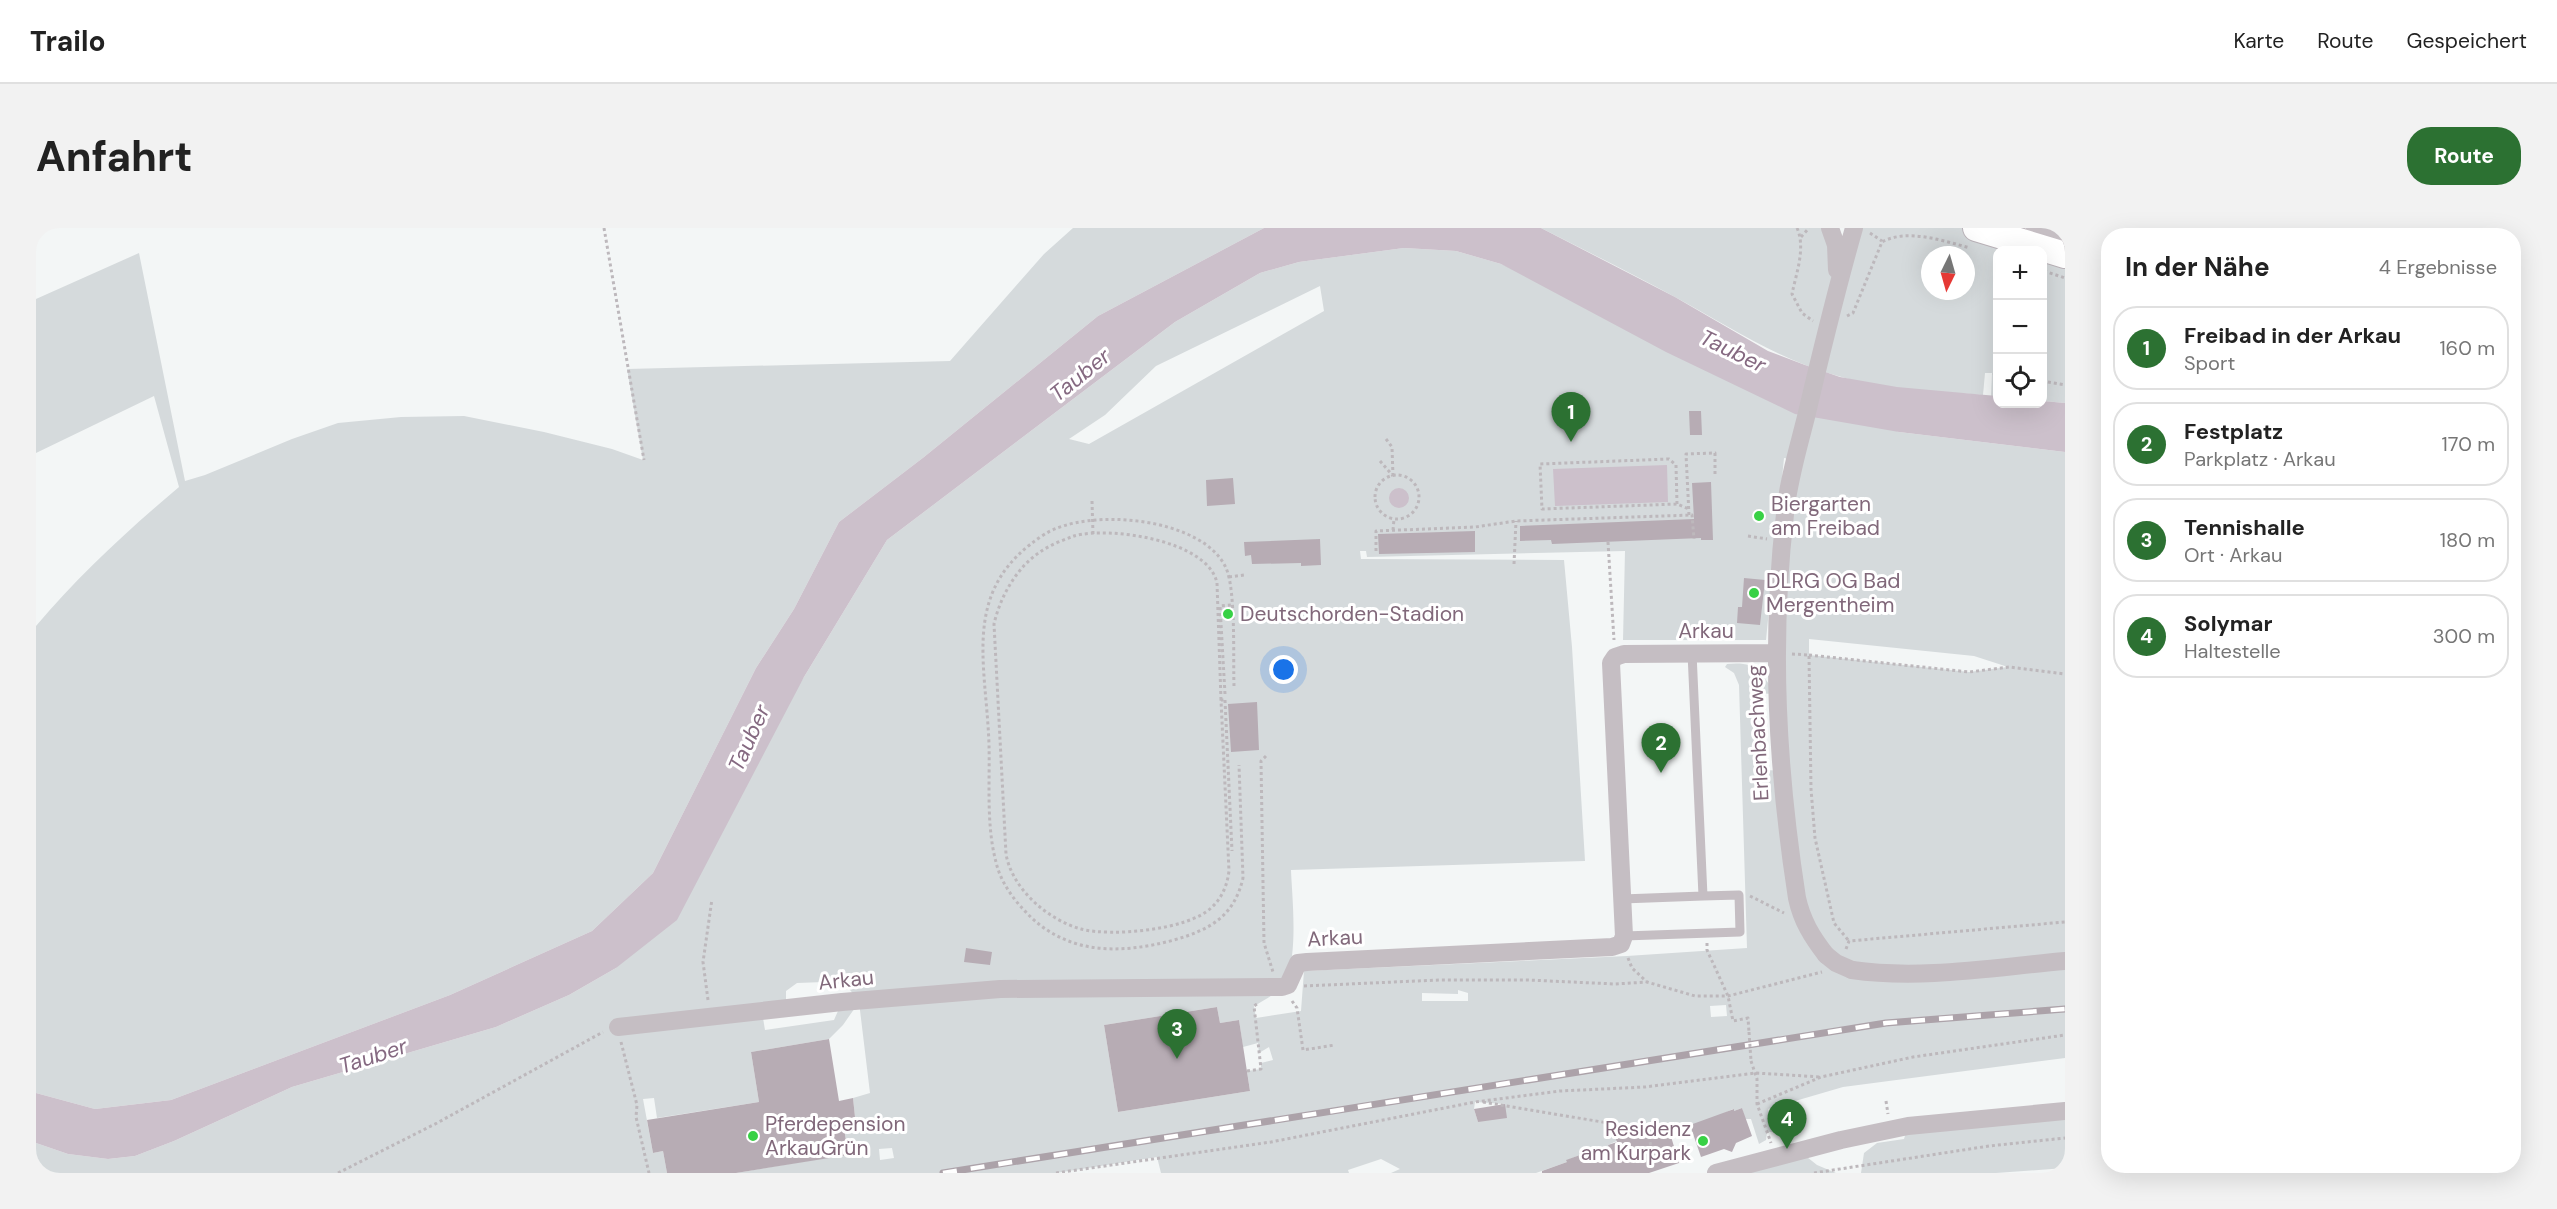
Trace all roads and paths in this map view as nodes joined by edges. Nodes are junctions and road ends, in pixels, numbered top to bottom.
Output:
1 (604, 228) edge
2 (1797, 228) edge
3 (1809, 228) edge
4 (1830, 228) edge
5 (2035, 228) edge
6 (1861, 230) edge
7 (1801, 237) junction
8 (2065, 238) edge
9 (1975, 239) edge
10 (1882, 242) junction
11 (2065, 255) edge
12 (2047, 272) edge
13 (2065, 278) edge
14 (1838, 287) junction
15 (1826, 330) junction
16 (2047, 382) edge
17 (2065, 385) edge
18 (1386, 439) dead end
19 (644, 460) dead end
20 (1380, 461) dead end
21 (1393, 476) junction
22 (1715, 476) dead end
23 (1092, 501) dead end
24 (1677, 504) junction
25 (1689, 509) junction
26 (1689, 515) junction
27 (1394, 519) junction
28 (1093, 521) junction
29 (1516, 521) junction
30 (1393, 530) junction
31 (1093, 534) junction
32 (1748, 536) dead end
33 (1694, 539) dead end
34 (1775, 540) dead end
35 (1608, 542) dead end
36 (1376, 551) dead end
37 (1515, 564) dead end
38 (1244, 575) dead end
39 (1229, 577) junction
40 (1231, 604) junction
41 (1692, 653) junction
42 (1776, 653) junction
43 (1809, 655) junction
44 (1615, 657) junction
45 (2065, 674) edge
46 (1234, 686) dead end
47 (1225, 694) dead end
48 (1221, 700) junction
49 (1266, 756) dead end
50 (1239, 765) dead end
51 (1232, 851) dead end
52 (1738, 894) junction
53 (1702, 896) junction
54 (712, 899) dead end
55 (1622, 899) junction
56 (1800, 913) junction
57 (2065, 922) edge
58 (1707, 933) junction
59 (1624, 936) junction
60 (1849, 941) junction
61 (2065, 961) edge
62 (1837, 963) junction
63 (1647, 982) junction
64 (1282, 987) junction
65 (1728, 996) junction
66 (710, 1017) junction
67 (618, 1027) junction
68 (2065, 1035) edge
69 (1335, 1045) dead end
70 (1247, 1071) dead end
71 (1756, 1073) junction
72 (1821, 1077) junction
73 (1886, 1101) dead end
74 (1475, 1102) junction
75 (1757, 1104) junction
76 (2065, 1111) edge
77 (1889, 1122) dead end
78 (2065, 1138) edge
79 (1652, 1149) dead end
80 (1777, 1156) junction
81 (338, 1173) edge
82 (649, 1173) edge
83 (1056, 1173) edge
84 (1716, 1173) edge
85 (1814, 1173) edge

1 - 19 path
2 - 7 path
3 - 7 path
4 - 14 street
5 - 8 street
6 - 10 path
6 - 14 street, Erlenbachweg
7 - 15 path
9 - 10 path
9 - 11 street
10 - 15 path
12 - 13 path
14 - 15 street, Erlenbachweg
15 - 42 street, Erlenbachweg
16 - 17 path
18 - 21 path
20 - 21 path
21 - 27 path
21 - 27 path
22 - 25 path
23 - 28 path
24 - 24 path
24 - 25 path
25 - 26 path
26 - 29 path
26 - 33 path
27 - 30 path
28 - 31 path
28 - 39 path
28 - 50 path
29 - 30 path
29 - 37 path
30 - 36 path
31 - 48 path
31 - 48 path
32 - 34 path
35 - 44 path
38 - 39 path
39 - 40 path
40 - 46 path
40 - 47 path
41 - 42 street, Arkau
41 - 44 street, Arkau
41 - 53 lane
42 - 43 path
42 - 56 street, Erlenbachweg
43 - 45 path
43 - 60 path
44 - 55 street
48 - 51 path
49 - 64 path
52 - 53 lane
52 - 56 path
52 - 58 lane
53 - 55 lane
54 - 66 path
55 - 59 street
56 - 62 street, Erlenbachweg
57 - 60 path
58 - 59 lane
58 - 65 path
59 - 63 path
59 - 64 street, Arkau
60 - 62 path
61 - 62 street
62 - 65 path
63 - 64 path
63 - 65 path
64 - 66 street, Arkau
64 - 69 path
64 - 70 path
65 - 71 path, bridge
66 - 67 street, Arkau
67 - 81 path
67 - 82 path
68 - 72 path
71 - 72 path
71 - 74 path
71 - 75 path
72 - 75 path
73 - 77 path
74 - 79 path
74 - 83 path
75 - 80 path
76 - 80 street
78 - 85 path
80 - 84 street

